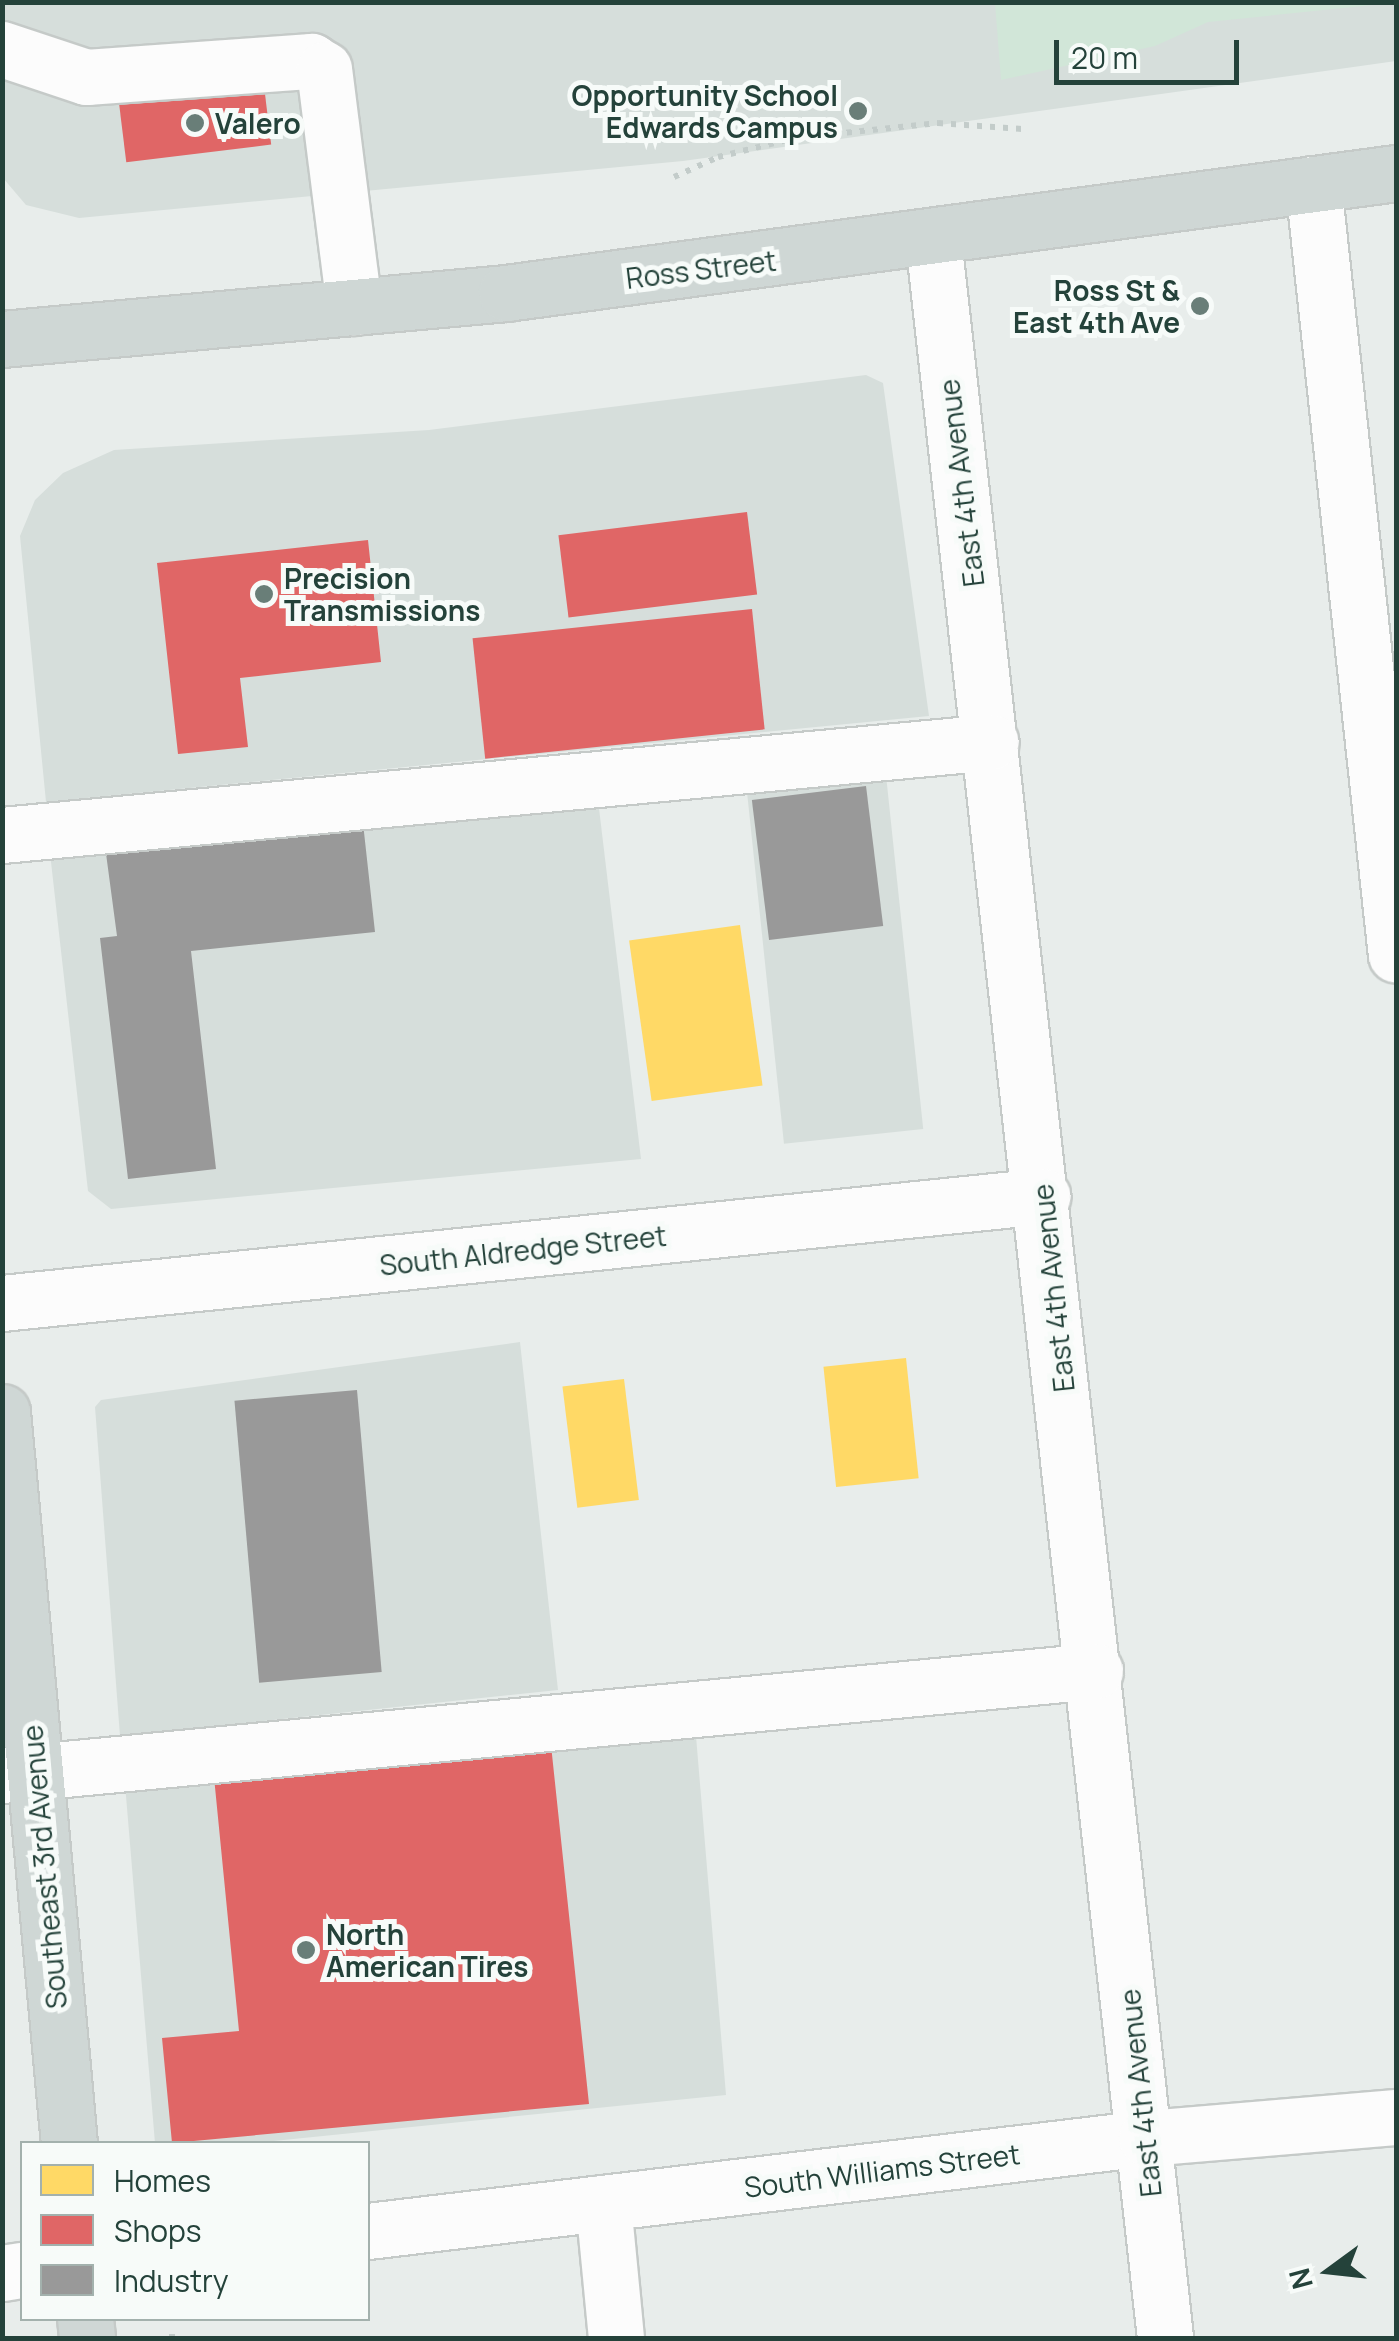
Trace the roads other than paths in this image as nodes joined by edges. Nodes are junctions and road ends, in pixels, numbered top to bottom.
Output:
1 (2, 49) edge
2 (1396, 173) edge
3 (1314, 184) junction
4 (933, 239) junction
5 (354, 308) junction
6 (2, 339) edge
7 (991, 742) junction
8 (2, 836) edge
9 (1396, 956) edge
10 (1044, 1196) junction
11 (2, 1303) edge
12 (2, 1412) edge
13 (1095, 1672) junction
14 (19, 1773) edge
15 (1396, 2117) edge
16 (1146, 2138) junction
17 (69, 2141) edge
18 (602, 2203) junction
19 (370, 2230) edge
20 (616, 2338) edge
21 (1164, 2338) edge

1 - 5 street
2 - 3 main road, Ross Street
3 - 4 main road, Ross Street
3 - 9 street
4 - 5 main road, Ross Street
4 - 7 street, East 4th Avenue
5 - 6 main road, Ross Street
7 - 8 street
7 - 10 street, East 4th Avenue
10 - 11 street, South Aldredge Street
10 - 13 street, East 4th Avenue
12 - 14 main road, Southeast 3rd Avenue
13 - 14 street
13 - 16 street, East 4th Avenue
14 - 17 main road, Southeast 3rd Avenue
15 - 16 street, South Williams Street
16 - 18 street, South Williams Street
16 - 21 street, East 4th Avenue
18 - 19 street, South Williams Street
18 - 20 street

